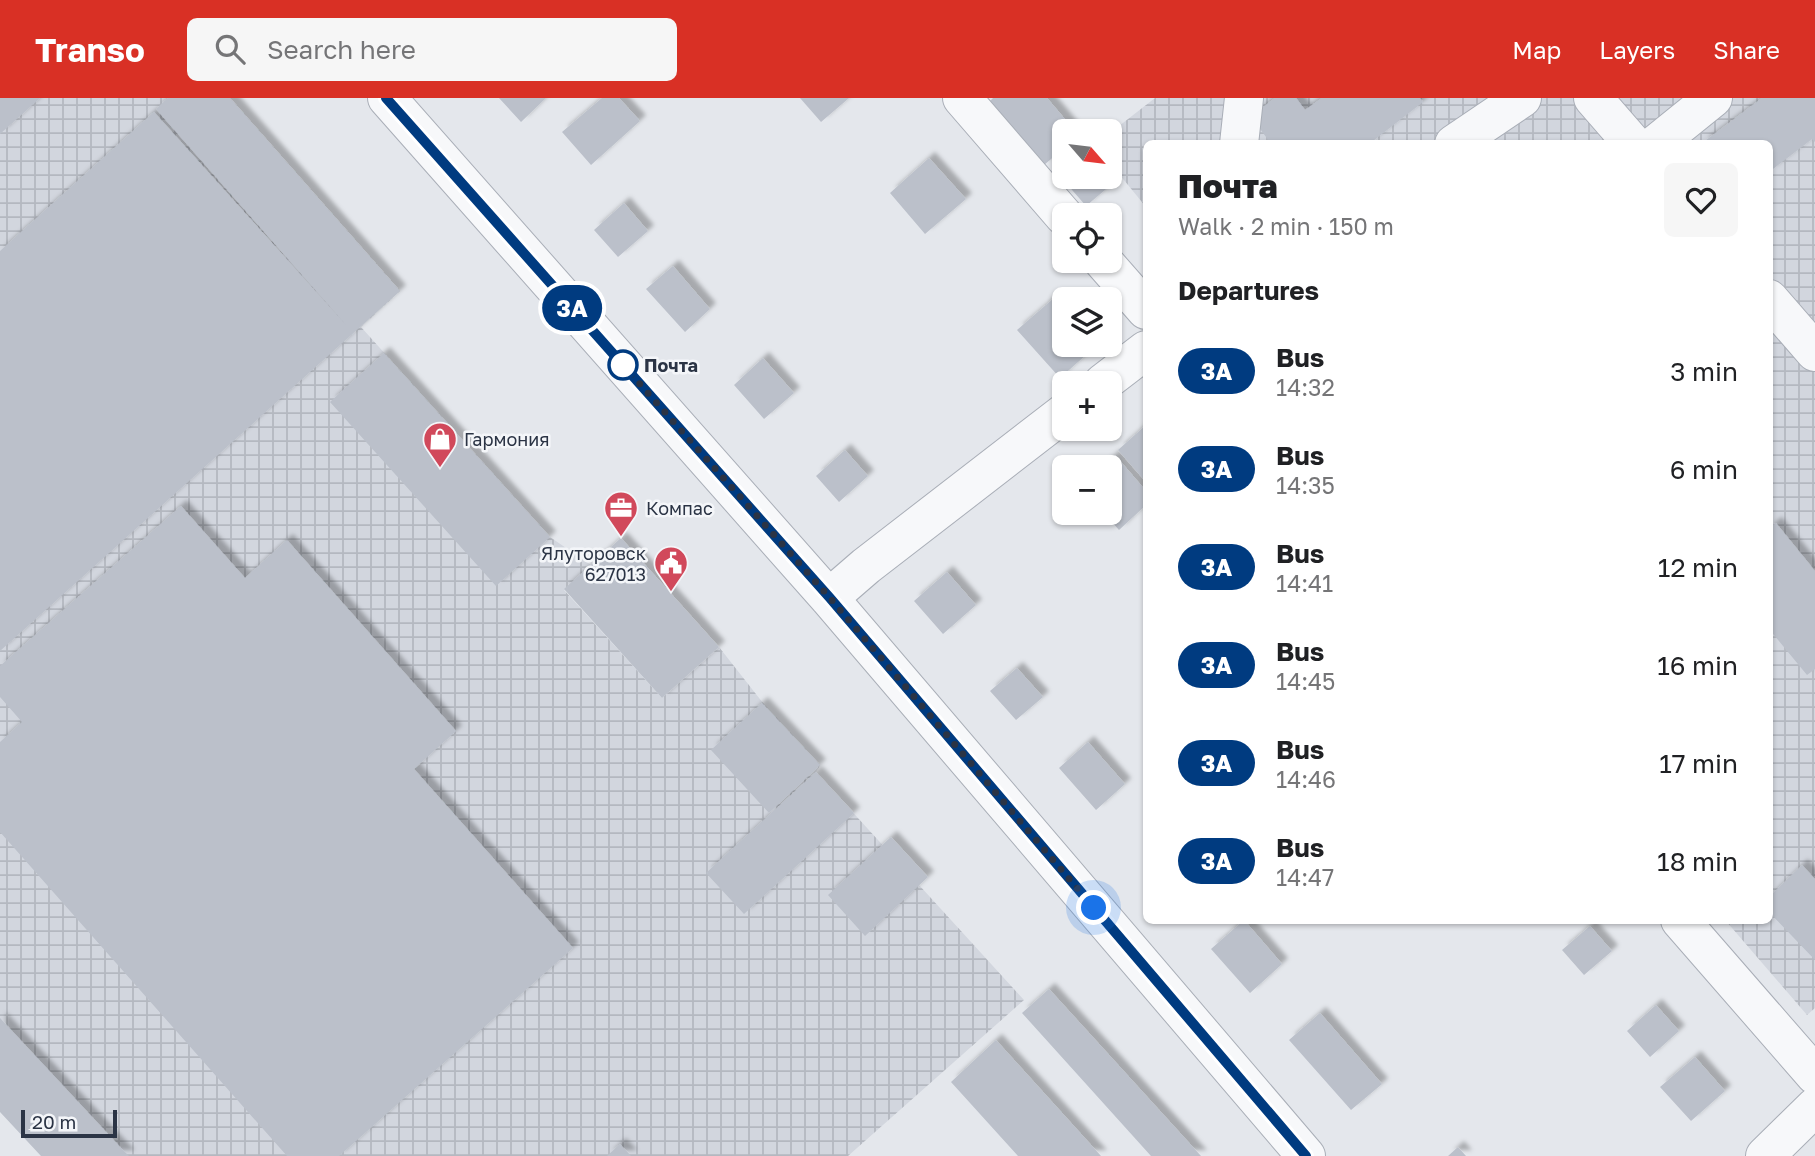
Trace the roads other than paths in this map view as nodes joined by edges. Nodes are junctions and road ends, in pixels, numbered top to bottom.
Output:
1 (387, 98) edge
2 (962, 98) edge
3 (1244, 98) edge
4 (1522, 98) edge
5 (1592, 98) edge
6 (1713, 98) edge
7 (1239, 140) edge
8 (1460, 140) edge
9 (1629, 140) edge
10 (1661, 140) edge
11 (1053, 203) edge
12 (1114, 273) edge
13 (1773, 304) edge
14 (1143, 307) edge
15 (1143, 352) edge
16 (1815, 352) edge
17 (1119, 371) edge
18 (1052, 423) edge
19 (830, 598) junction
20 (1683, 924) edge
21 (1815, 1075) edge
22 (1815, 1107) edge
23 (1306, 1156) edge
24 (1765, 1156) edge

1 - 19 street
2 - 11 street
3 - 7 street
4 - 8 street
5 - 9 street
6 - 10 street
12 - 14 street
13 - 16 street
15 - 17 street
18 - 19 street
19 - 23 street
20 - 21 street
22 - 24 street

